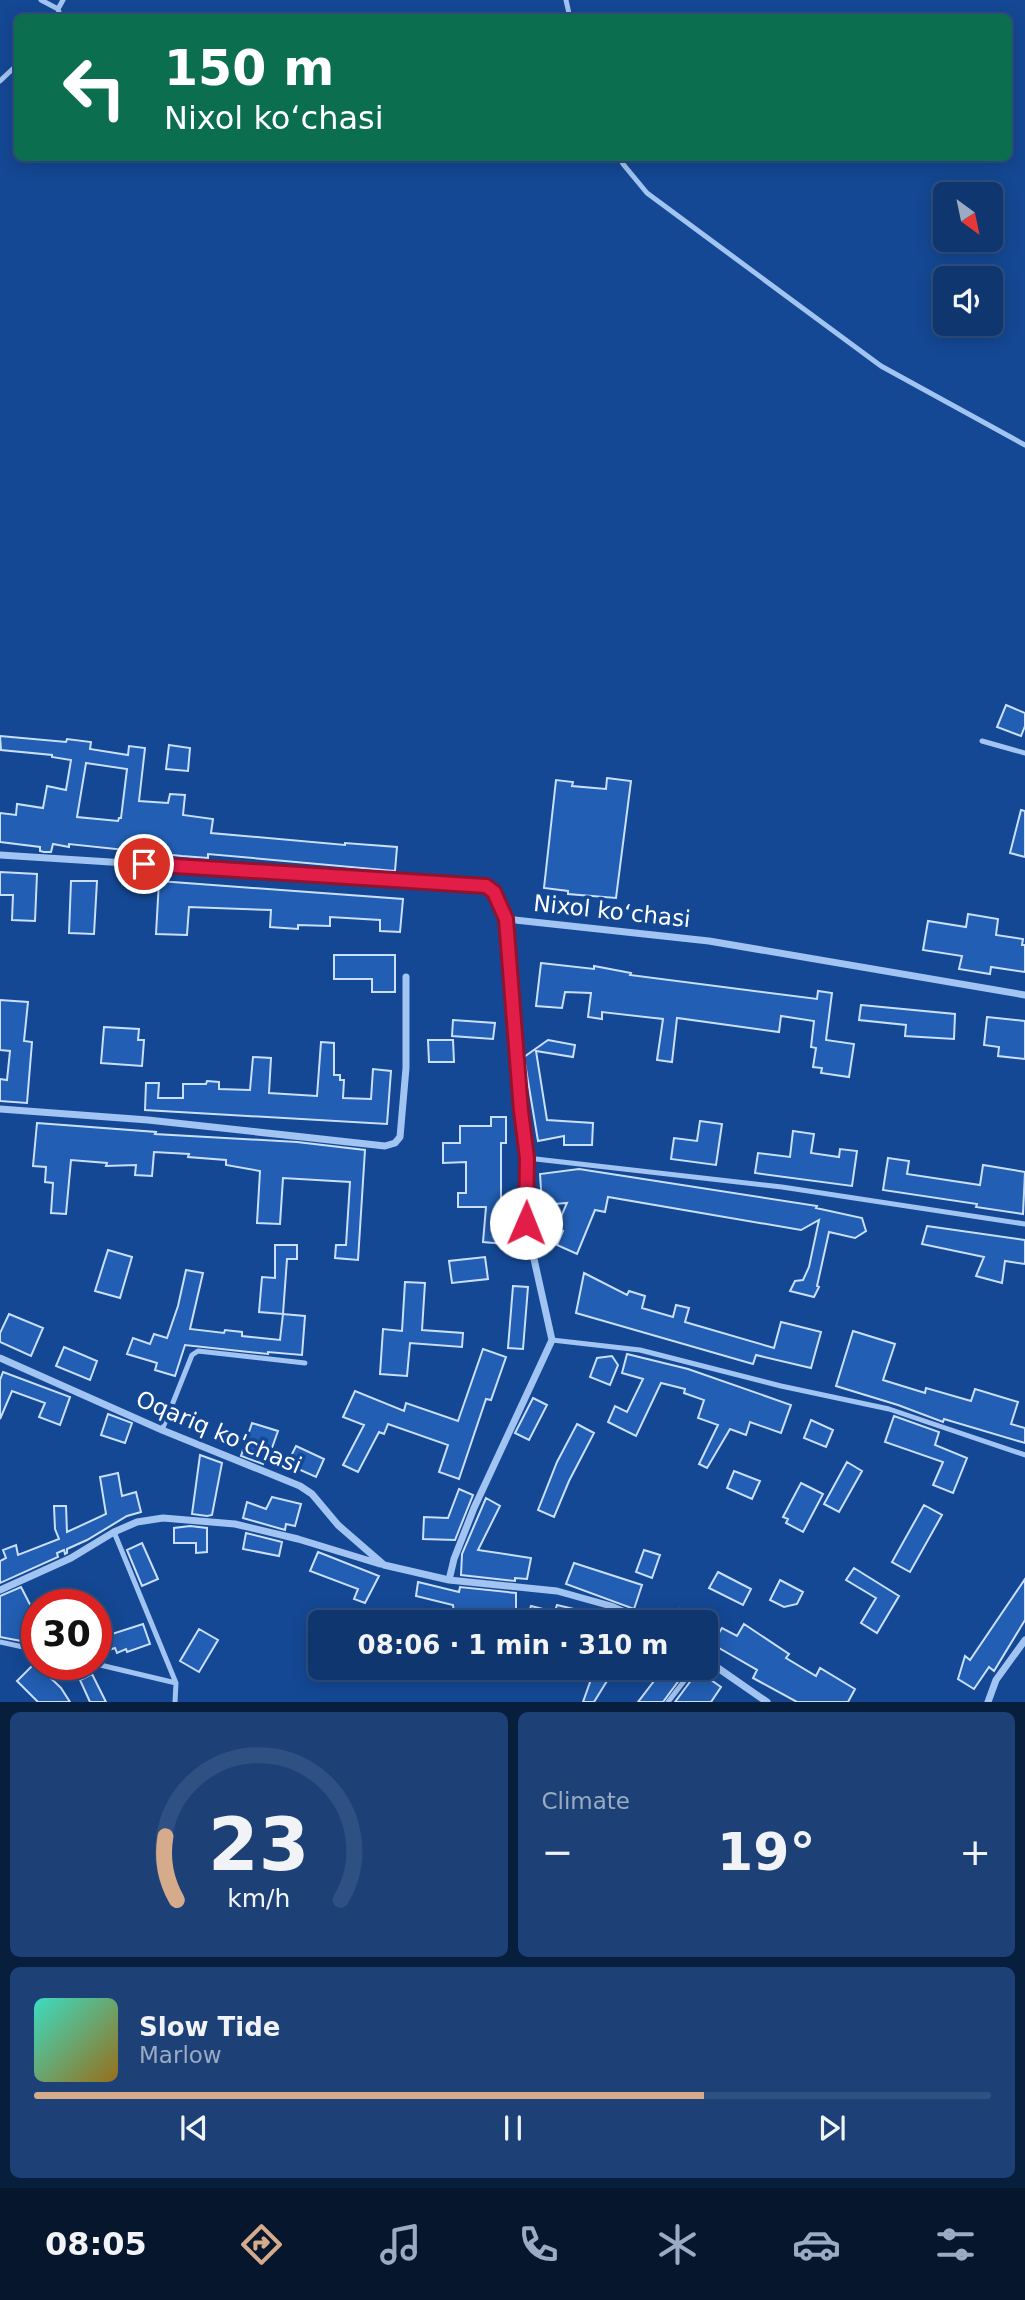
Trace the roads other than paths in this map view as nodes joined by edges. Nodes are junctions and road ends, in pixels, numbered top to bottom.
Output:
1 (41, 0) edge
2 (63, 0) edge
3 (58, 9) junction
4 (60, 14) edge
5 (14, 68) edge
6 (0, 81) edge
7 (622, 161) edge
8 (1025, 445) edge
9 (982, 741) dead end
10 (1025, 753) edge
11 (0, 855) edge
12 (506, 919) junction
13 (406, 977) dead end
14 (1025, 996) edge
15 (0, 1110) edge
16 (527, 1158) junction
17 (1025, 1224) edge
18 (552, 1340) junction
19 (0, 1359) edge
20 (305, 1363) dead end
21 (162, 1430) junction
22 (1025, 1455) edge
23 (114, 1532) junction
24 (384, 1565) junction
25 (449, 1580) junction
26 (0, 1590) edge
27 (620, 1610) edge
28 (1025, 1640) edge
29 (0, 1642) edge
30 (21, 1647) edge
31 (112, 1668) edge
32 (718, 1668) edge
33 (685, 1680) edge
34 (176, 1683) junction
35 (175, 1702) edge
36 (668, 1702) edge
37 (767, 1702) edge
38 (988, 1702) edge

1 - 3 lane
2 - 3 lane
3 - 4 lane
5 - 6 lane
7 - 8 lane
9 - 10 lane
11 - 12 street, Nixol koʻchasi
12 - 14 street, Nixol koʻchasi
12 - 16 street
13 - 15 street
16 - 17 lane
16 - 18 street
18 - 22 lane
18 - 25 street
19 - 21 street, Oqariq ko'chasi
20 - 21 lane
21 - 24 street, Oqariq ko'chasi
23 - 24 street
23 - 26 street
23 - 34 lane
24 - 25 street, Oqariq ko'chasi
25 - 27 street, Oqariq ko'chasi
28 - 38 street
29 - 30 lane
31 - 34 lane
32 - 37 street
33 - 36 lane
34 - 35 lane

